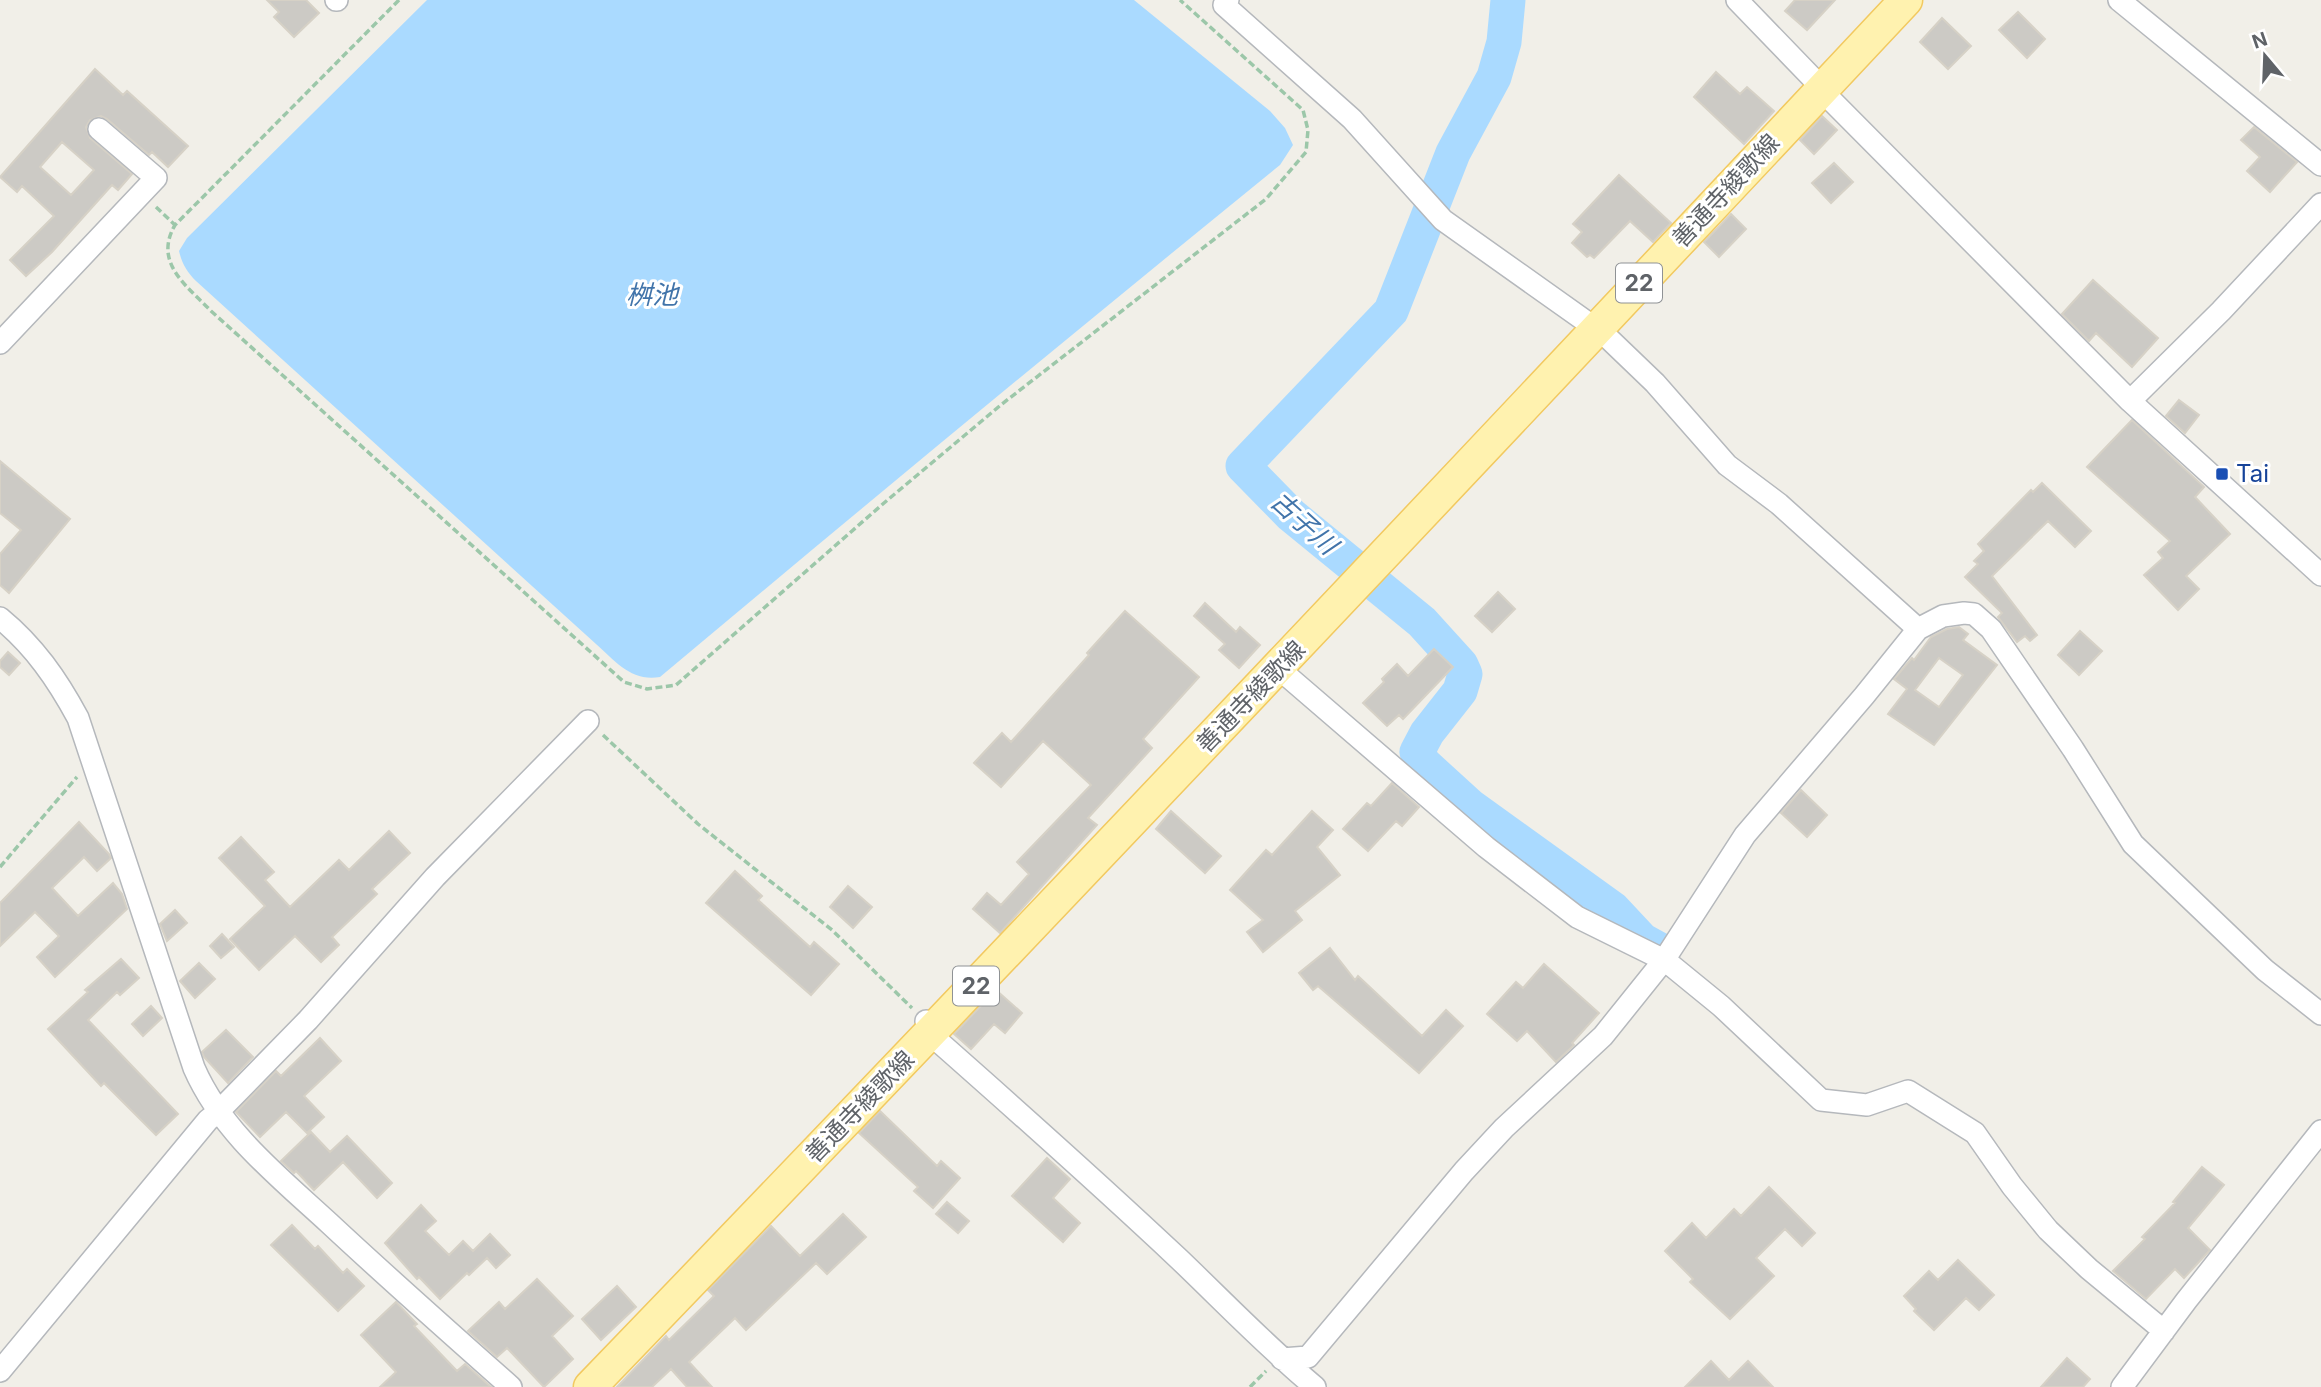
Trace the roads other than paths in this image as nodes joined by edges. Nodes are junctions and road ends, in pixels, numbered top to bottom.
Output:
1 (1228, 0) edge
2 (1737, 0) edge
3 (1906, 0) edge
4 (2119, 0) edge
5 (1823, 89) junction
6 (99, 129) dead end
7 (2321, 164) edge
8 (2321, 204) edge
9 (1596, 329) junction
10 (0, 343) edge
11 (2130, 401) junction
12 (2321, 575) edge
13 (0, 618) edge
14 (1918, 629) junction
15 (1278, 668) junction
16 (588, 721) road end
17 (1664, 960) junction
18 (2321, 1014) edge
19 (928, 1028) junction
20 (218, 1112) junction
21 (2321, 1131) edge
22 (2164, 1331) junction
23 (1282, 1360) junction
24 (0, 1371) edge
25 (511, 1387) edge
26 (590, 1387) edge
27 (1315, 1387) edge
28 (2122, 1387) edge

1 - 9 street
2 - 5 street
3 - 5 main road, 善通寺綾歌線 / 22
4 - 7 street
5 - 9 main road, 善通寺綾歌線 / 22
5 - 11 street
6 - 10 street
8 - 11 street
9 - 14 street
9 - 15 main road, 善通寺綾歌線 / 22
11 - 12 street
13 - 20 street
14 - 17 street
14 - 18 street
15 - 17 street
15 - 19 main road, 善通寺綾歌線 / 22
16 - 20 street
17 - 22 street
17 - 23 street
19 - 23 street
19 - 26 main road, 善通寺綾歌線 / 22
20 - 24 street
20 - 25 street
21 - 22 street
22 - 28 street
23 - 27 street

